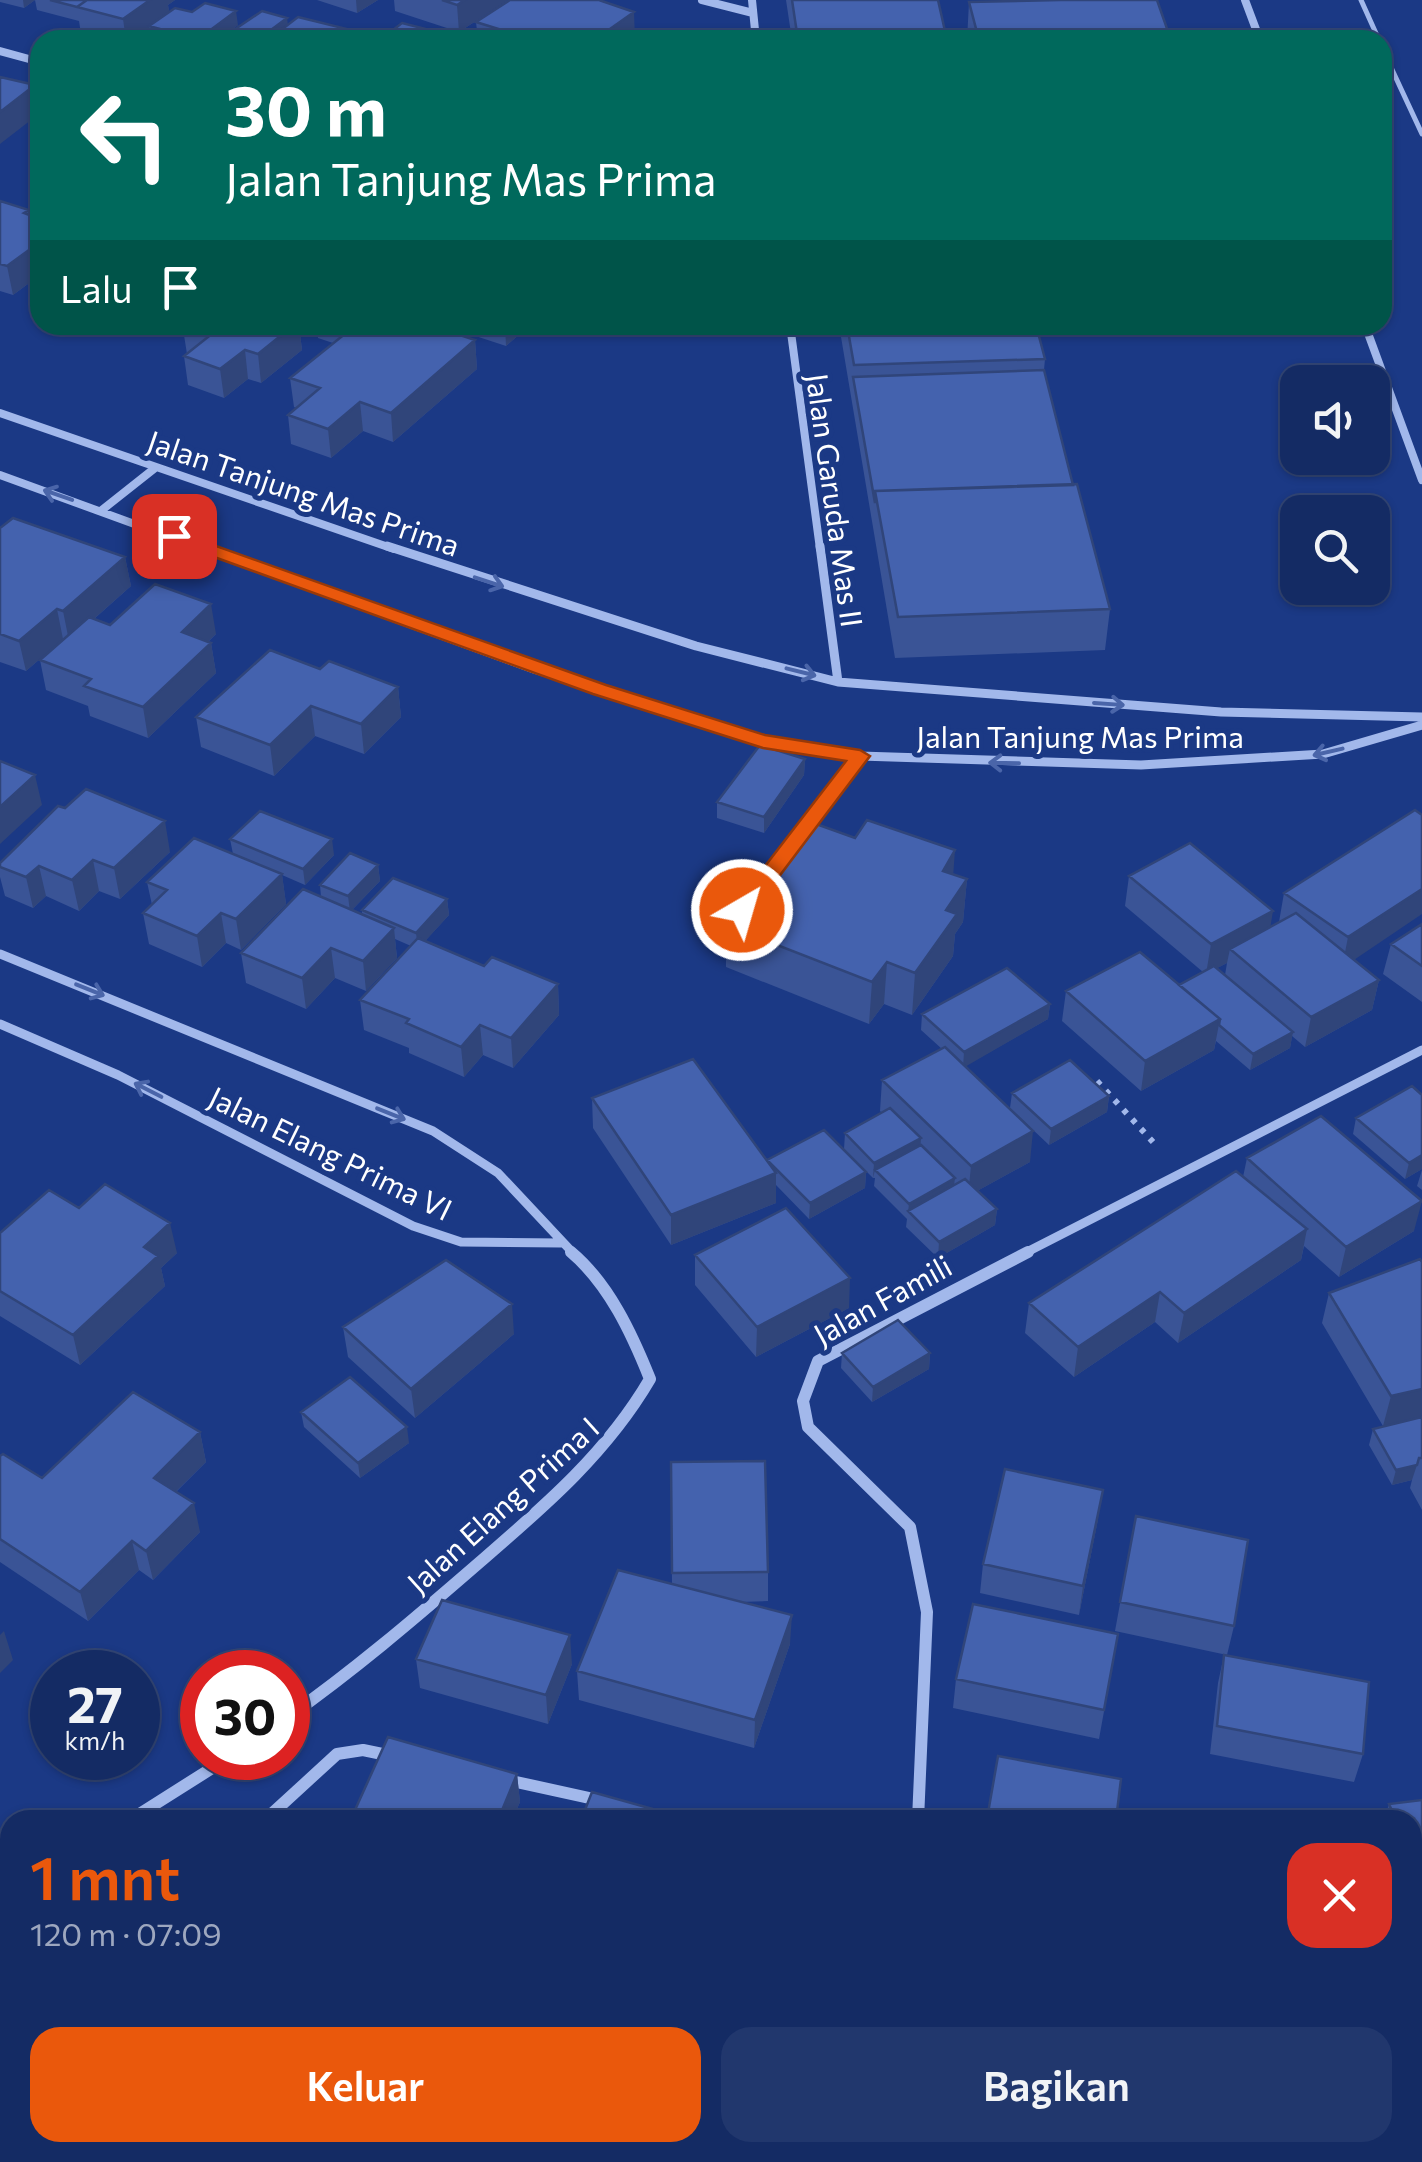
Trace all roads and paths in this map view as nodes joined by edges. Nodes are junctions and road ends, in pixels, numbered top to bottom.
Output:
1 (702, 0) edge
2 (752, 0) edge
3 (1245, 0) edge
4 (1361, 0) edge
5 (753, 13) junction
6 (755, 30) edge
7 (1256, 30) edge
8 (1374, 30) edge
9 (0, 51) edge
10 (30, 59) edge
11 (1392, 70) edge
12 (1422, 134) edge
13 (791, 335) edge
14 (1369, 335) edge
15 (0, 413) edge
16 (155, 468) junction
17 (0, 475) edge
18 (1422, 480) edge
19 (102, 510) junction
20 (838, 682) junction
21 (1422, 717) edge
22 (1422, 725) edge
23 (860, 756) junction
24 (799, 836) edge
25 (0, 954) edge
26 (0, 1024) edge
27 (1422, 1050) edge
28 (1097, 1081) edge
29 (1181, 1172) junction
30 (560, 1242) junction
31 (310, 1702) edge
32 (402, 1758) edge
33 (500, 1779) edge
34 (193, 1780) edge
35 (616, 1804) edge
36 (146, 1810) edge
37 (277, 1810) edge
38 (918, 1810) edge

1 - 5 street
2 - 5 street
3 - 7 street
4 - 8 lane
5 - 6 street
9 - 10 street
11 - 12 lane
13 - 20 street, Jalan Garuda Mas II
14 - 18 street
15 - 16 street, Jalan Tanjung Mas Prima
16 - 19 street
16 -> 20 street, Jalan Tanjung Mas Prima
19 -> 17 street, Jalan Tanjung Mas Prima
19 - 23 street, Jalan Tanjung Mas Prima
20 -> 21 street, Jalan Tanjung Mas Prima
22 -> 23 street, Jalan Tanjung Mas Prima
23 - 24 street
25 -> 30 street, Jalan Elang Prima VI
30 -> 26 street, Jalan Elang Prima VI
27 - 29 street, Jalan Famili
28 - 29 path
29 - 38 street, Jalan Famili
30 - 31 street, Jalan Elang Prima I
32 - 37 street
33 - 35 street
34 - 36 street

